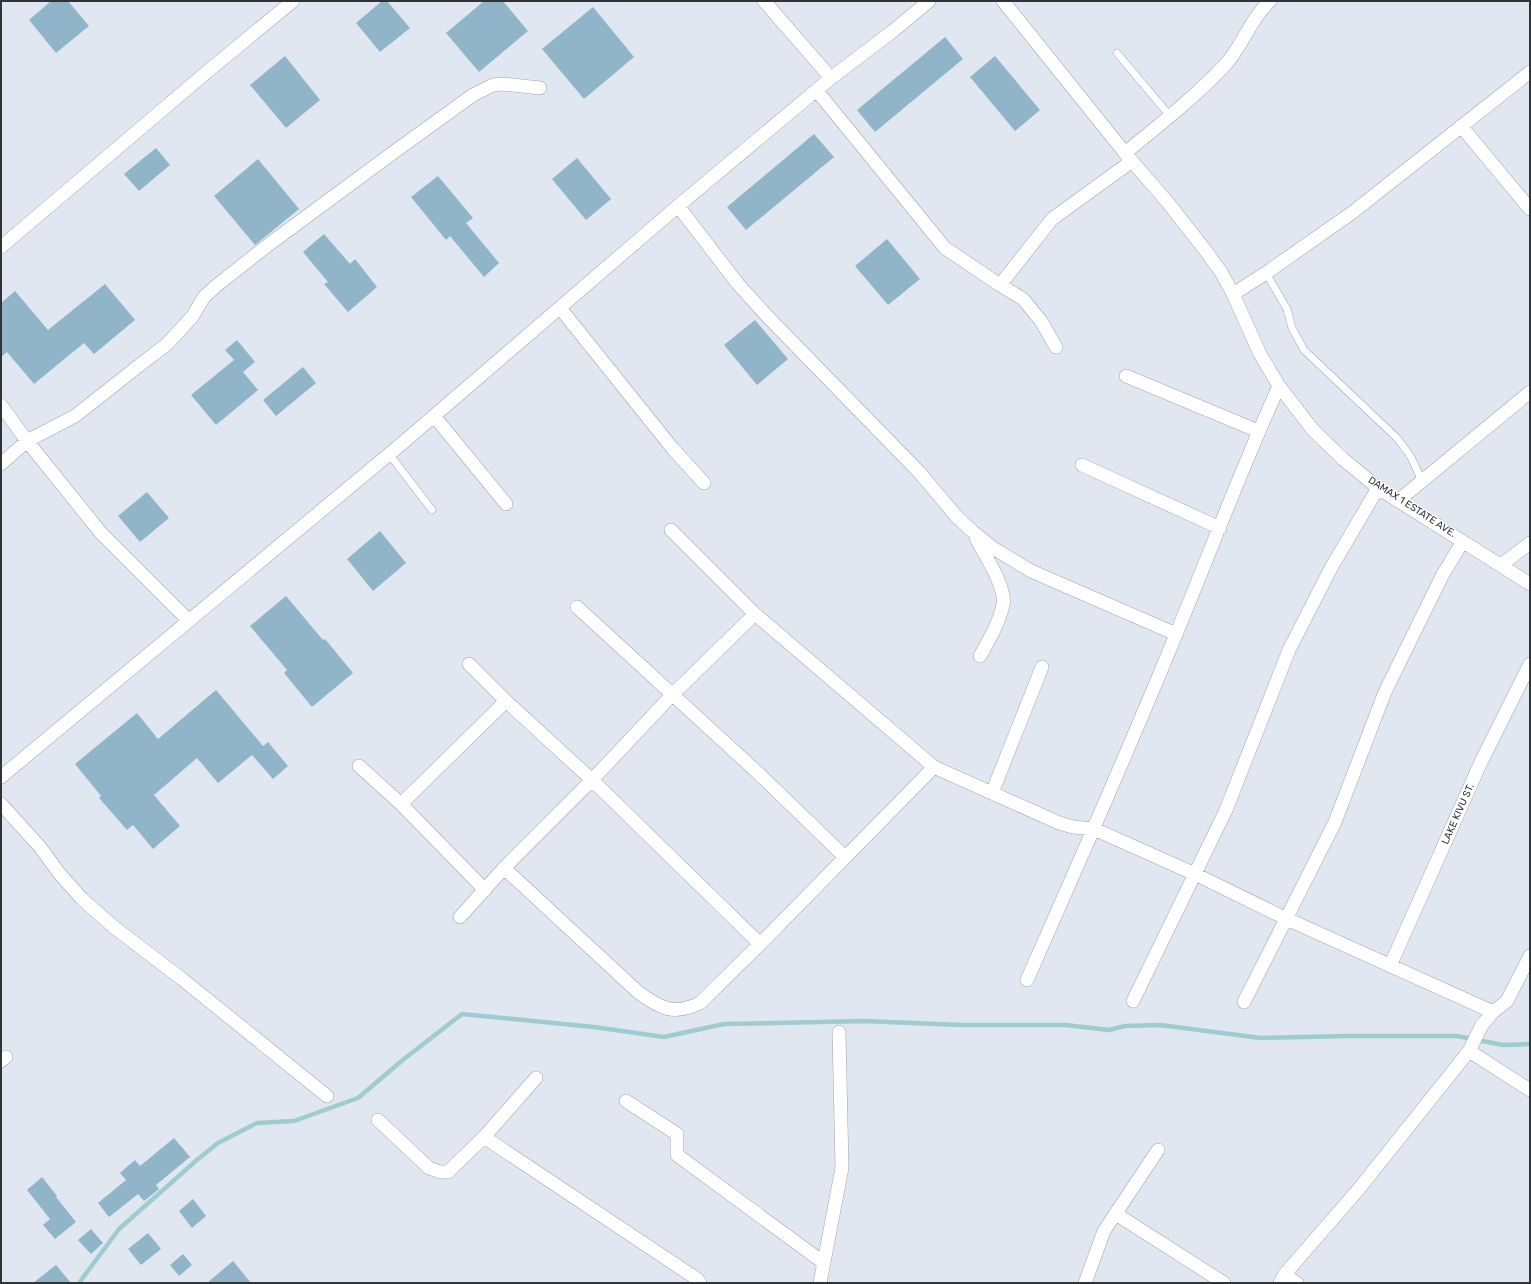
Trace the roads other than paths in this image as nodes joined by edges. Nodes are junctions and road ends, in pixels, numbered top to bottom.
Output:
1 (293, 1) edge
2 (764, 1) edge
3 (929, 1) edge
4 (1003, 1) edge
5 (1270, 1) edge
6 (1117, 53) dead end
7 (1530, 72) edge
8 (831, 78) junction
9 (540, 88) dead end
10 (817, 91) junction
11 (1170, 116) junction
12 (1461, 126) junction
13 (1128, 157) junction
14 (678, 206) junction
15 (1530, 209) edge
16 (1, 246) edge
17 (1266, 273) junction
18 (1000, 286) junction
19 (1233, 294) junction
20 (560, 308) junction
21 (1056, 346) dead end
22 (1126, 376) dead end
23 (1279, 386) junction
24 (1530, 392) edge
25 (1, 405) edge
26 (434, 416) junction
27 (1258, 431) junction
28 (27, 441) junction
29 (389, 454) junction
30 (1, 464) edge
31 (1082, 465) dead end
32 (1422, 481) junction
33 (704, 483) dead end
34 (1378, 488) junction
35 (1399, 500) junction
36 (506, 504) dead end
37 (432, 510) dead end
38 (1220, 528) junction
39 (671, 530) dead end
40 (972, 531) junction
41 (1463, 541) junction
42 (1530, 543) edge
43 (1501, 565) junction
44 (1530, 584) edge
45 (577, 607) dead end
46 (755, 614) junction
47 (188, 620) junction
48 (1176, 634) junction
49 (980, 656) dead end
50 (470, 664) dead end
51 (1530, 664) edge
52 (1042, 666) dead end
53 (672, 695) junction
54 (506, 701) junction
55 (360, 766) dead end
56 (934, 767) junction
57 (1, 777) edge
58 (592, 780) junction
59 (992, 792) junction
60 (1, 804) edge
61 (401, 804) junction
62 (1094, 829) junction
63 (845, 857) junction
64 (504, 868) junction
65 (1195, 874) junction
66 (485, 890) junction
67 (460, 917) dead end
68 (1287, 919) junction
69 (760, 944) junction
70 (1530, 956) edge
71 (1390, 966) junction
72 (1027, 980) dead end
73 (1133, 1001) dead end
74 (1244, 1002) dead end
75 (1493, 1012) junction
76 (839, 1032) dead end
77 (1471, 1048) junction
78 (536, 1078) dead end
79 (1530, 1090) edge
80 (327, 1096) dead end
81 (626, 1101) dead end
82 (378, 1120) dead end
83 (484, 1137) junction
84 (1158, 1150) dead end
85 (1116, 1214) junction
86 (824, 1263) junction
87 (1282, 1279) edge
88 (700, 1283) edge
89 (820, 1283) edge
90 (1086, 1283) edge
91 (1224, 1283) edge
92 (1297, 1283) edge

1 - 16 street
2 - 8 street
3 - 8 street
4 - 13 street, DAMAX 1 ESTATE AVE.
5 - 11 street
6 - 11 lane
7 - 12 street
8 - 10 street
9 - 28 street
10 - 14 street
10 - 18 street
11 - 13 street
12 - 15 street
12 - 17 street
13 - 18 street
13 - 19 street, DAMAX 1 ESTATE AVE.
14 - 20 street
14 - 40 street
17 - 19 street
17 - 32 lane
18 - 21 street
19 - 23 street, DAMAX 1 ESTATE AVE.
20 - 26 street
20 - 33 street
22 - 27 street
23 - 27 street
23 - 34 street, DAMAX 1 ESTATE AVE.
24 - 32 street
25 - 28 street
26 - 29 street
26 - 36 street
27 - 38 street
28 - 30 street
28 - 47 street
29 - 37 lane
29 - 47 street
31 - 38 street
32 - 35 street
34 - 35 street, DAMAX 1 ESTATE AVE.
34 - 65 street
35 - 41 street, DAMAX 1 ESTATE AVE.
38 - 48 street
39 - 46 street
40 - 48 street
40 - 49 street
41 - 43 street, DAMAX 1 ESTATE AVE.
41 - 68 street
42 - 43 street
43 - 44 street, DAMAX 1 ESTATE AVE.
45 - 53 street
46 - 53 street
46 - 56 street
47 - 57 street
48 - 62 street
50 - 54 street
51 - 71 street, LAKE KIVU ST.
52 - 59 street
53 - 58 street
53 - 63 street
54 - 58 street
54 - 61 street
55 - 61 street
56 - 59 street
56 - 63 street
58 - 64 street
58 - 69 street
59 - 62 street
60 - 80 street
61 - 66 street
62 - 65 street
62 - 72 street
63 - 69 street
64 - 66 street
64 - 69 street
65 - 68 street
65 - 73 street
66 - 67 street
68 - 71 street
68 - 74 street
70 - 75 street
71 - 75 street
75 - 77 street
76 - 86 street
77 - 79 street
77 - 87 street
78 - 83 street
81 - 86 street
82 - 83 street
83 - 88 street
84 - 85 street
85 - 90 street
85 - 91 street
86 - 89 street
87 - 92 street

